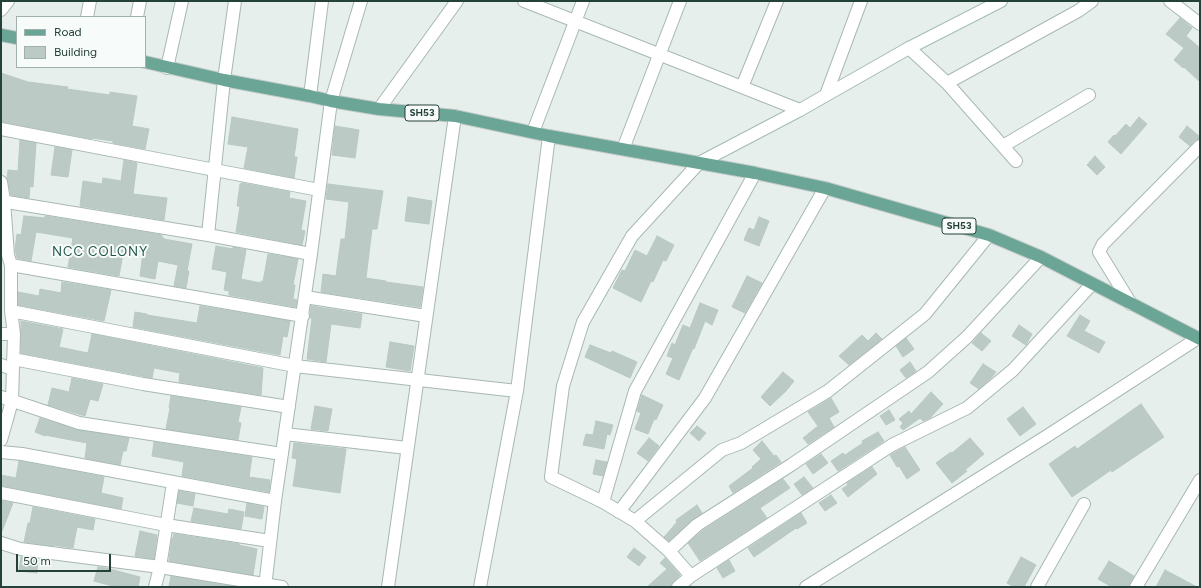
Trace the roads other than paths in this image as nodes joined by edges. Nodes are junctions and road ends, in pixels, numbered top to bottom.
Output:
1 (8, 1) edge
2 (90, 1) edge
3 (140, 1) edge
4 (182, 1) edge
5 (235, 1) edge
6 (322, 1) edge
7 (361, 1) edge
8 (457, 1) edge
9 (524, 1) edge
10 (583, 1) edge
11 (680, 1) edge
12 (778, 1) edge
13 (861, 1) edge
14 (1001, 1) edge
15 (1092, 1) edge
16 (1170, 1) edge
17 (1, 10) edge
18 (88, 16) edge
19 (137, 16) edge
20 (576, 22) junction
21 (1200, 24) edge
22 (1, 35) edge
23 (16, 38) edge
24 (909, 48) junction
25 (659, 54) junction
26 (146, 62) edge
27 (167, 68) junction
28 (224, 80) junction
29 (947, 84) junction
30 (742, 88) junction
31 (826, 95) junction
32 (1089, 95) dead end
33 (310, 96) junction
34 (331, 101) junction
35 (379, 109) junction
36 (800, 110) junction
37 (455, 116) junction
38 (1, 129) edge
39 (533, 132) junction
40 (549, 136) junction
41 (1003, 146) junction
42 (1200, 146) edge
43 (623, 149) junction
44 (1016, 161) dead end
45 (699, 163) junction
46 (215, 170) junction
47 (755, 173) junction
48 (1, 182) edge
49 (826, 188) junction
50 (319, 190) junction
51 (2, 201) edge
52 (208, 235) junction
53 (989, 235) junction
54 (312, 254) junction
55 (7, 257) edge
56 (1041, 257) junction
57 (1092, 284) junction
58 (305, 297) junction
59 (1131, 304) junction
60 (11, 311) junction
61 (303, 316) junction
62 (426, 316) junction
63 (1, 334) edge
64 (14, 334) junction
65 (1199, 339) edge
66 (13, 364) junction
67 (1, 366) edge
68 (295, 366) junction
69 (417, 380) junction
70 (517, 391) junction
71 (6, 399) edge
72 (289, 407) junction
73 (286, 434) junction
74 (1, 440) edge
75 (407, 448) junction
76 (1, 452) edge
77 (282, 454) junction
78 (1200, 480) edge
79 (173, 483) junction
80 (1, 493) edge
81 (275, 501) junction
82 (603, 502) junction
83 (1084, 504) dead end
84 (619, 512) junction
85 (635, 521) junction
86 (166, 525) junction
87 (270, 541) junction
88 (1, 543) edge
89 (670, 551) junction
90 (160, 567) junction
91 (691, 576) junction
92 (265, 586) edge
93 (155, 587) edge
94 (282, 587) edge
95 (388, 587) edge
96 (480, 587) edge
97 (678, 587) edge
98 (806, 587) edge
99 (1036, 587) edge
100 (1136, 587) edge

1 - 17 street
2 - 18 street
3 - 19 street
4 - 27 street
5 - 28 street
6 - 33 street
7 - 34 street
8 - 35 street
9 - 20 street
10 - 20 street
11 - 25 street
12 - 30 street
13 - 31 street
14 - 24 street
15 - 29 street
16 - 21 street
20 - 25 street
20 - 39 street
22 - 23 main road
24 - 29 street
24 - 31 street
25 - 30 street
25 - 43 street
26 - 27 main road, SH53
27 - 28 main road, SH53
28 - 33 main road, SH53
28 - 46 street
29 - 41 street
30 - 36 street
31 - 36 street
32 - 41 street
33 - 34 main road, SH53
34 - 35 main road, SH53
34 - 50 street
35 - 37 main road, SH53
36 - 45 street
37 - 39 main road, SH53
37 - 62 street
38 - 46 street
39 - 40 main road, SH53
40 - 43 main road, SH53
40 - 70 street
41 - 44 street
42 - 59 street
43 - 45 main road, SH53
45 - 47 main road, SH53
45 - 82 street
46 - 50 street
46 - 52 street
47 - 49 main road, SH53
47 - 82 street
48 - 51 street
49 - 53 main road, SH53
49 - 84 street
50 - 54 street
51 - 52 street
51 - 55 street
52 - 54 street
53 - 56 main road, SH53
53 - 85 street
54 - 58 street
55 - 60 street
55 - 61 street
56 - 57 main road, SH53
56 - 89 street
57 - 59 main road, SH53
57 - 91 street
58 - 61 street
58 - 62 street
59 - 65 main road, SH53
60 - 64 street
60 - 68 street
61 - 68 street
62 - 69 street
63 - 64 street
64 - 66 street
65 - 98 street
66 - 67 street
66 - 71 street
66 - 72 street
68 - 69 street
68 - 72 street
69 - 70 street
69 - 75 street
70 - 96 street
71 - 74 street
71 - 77 street
72 - 73 street
73 - 75 street
73 - 77 street
75 - 95 street
76 - 79 street
77 - 81 street
78 - 100 street
79 - 81 street
79 - 86 street
80 - 86 street
81 - 87 street
82 - 84 street
83 - 99 street
84 - 85 street
85 - 89 street
86 - 87 street
86 - 90 street
87 - 92 street
88 - 90 street
89 - 91 street
90 - 92 street
90 - 93 street
91 - 97 street
92 - 94 street

